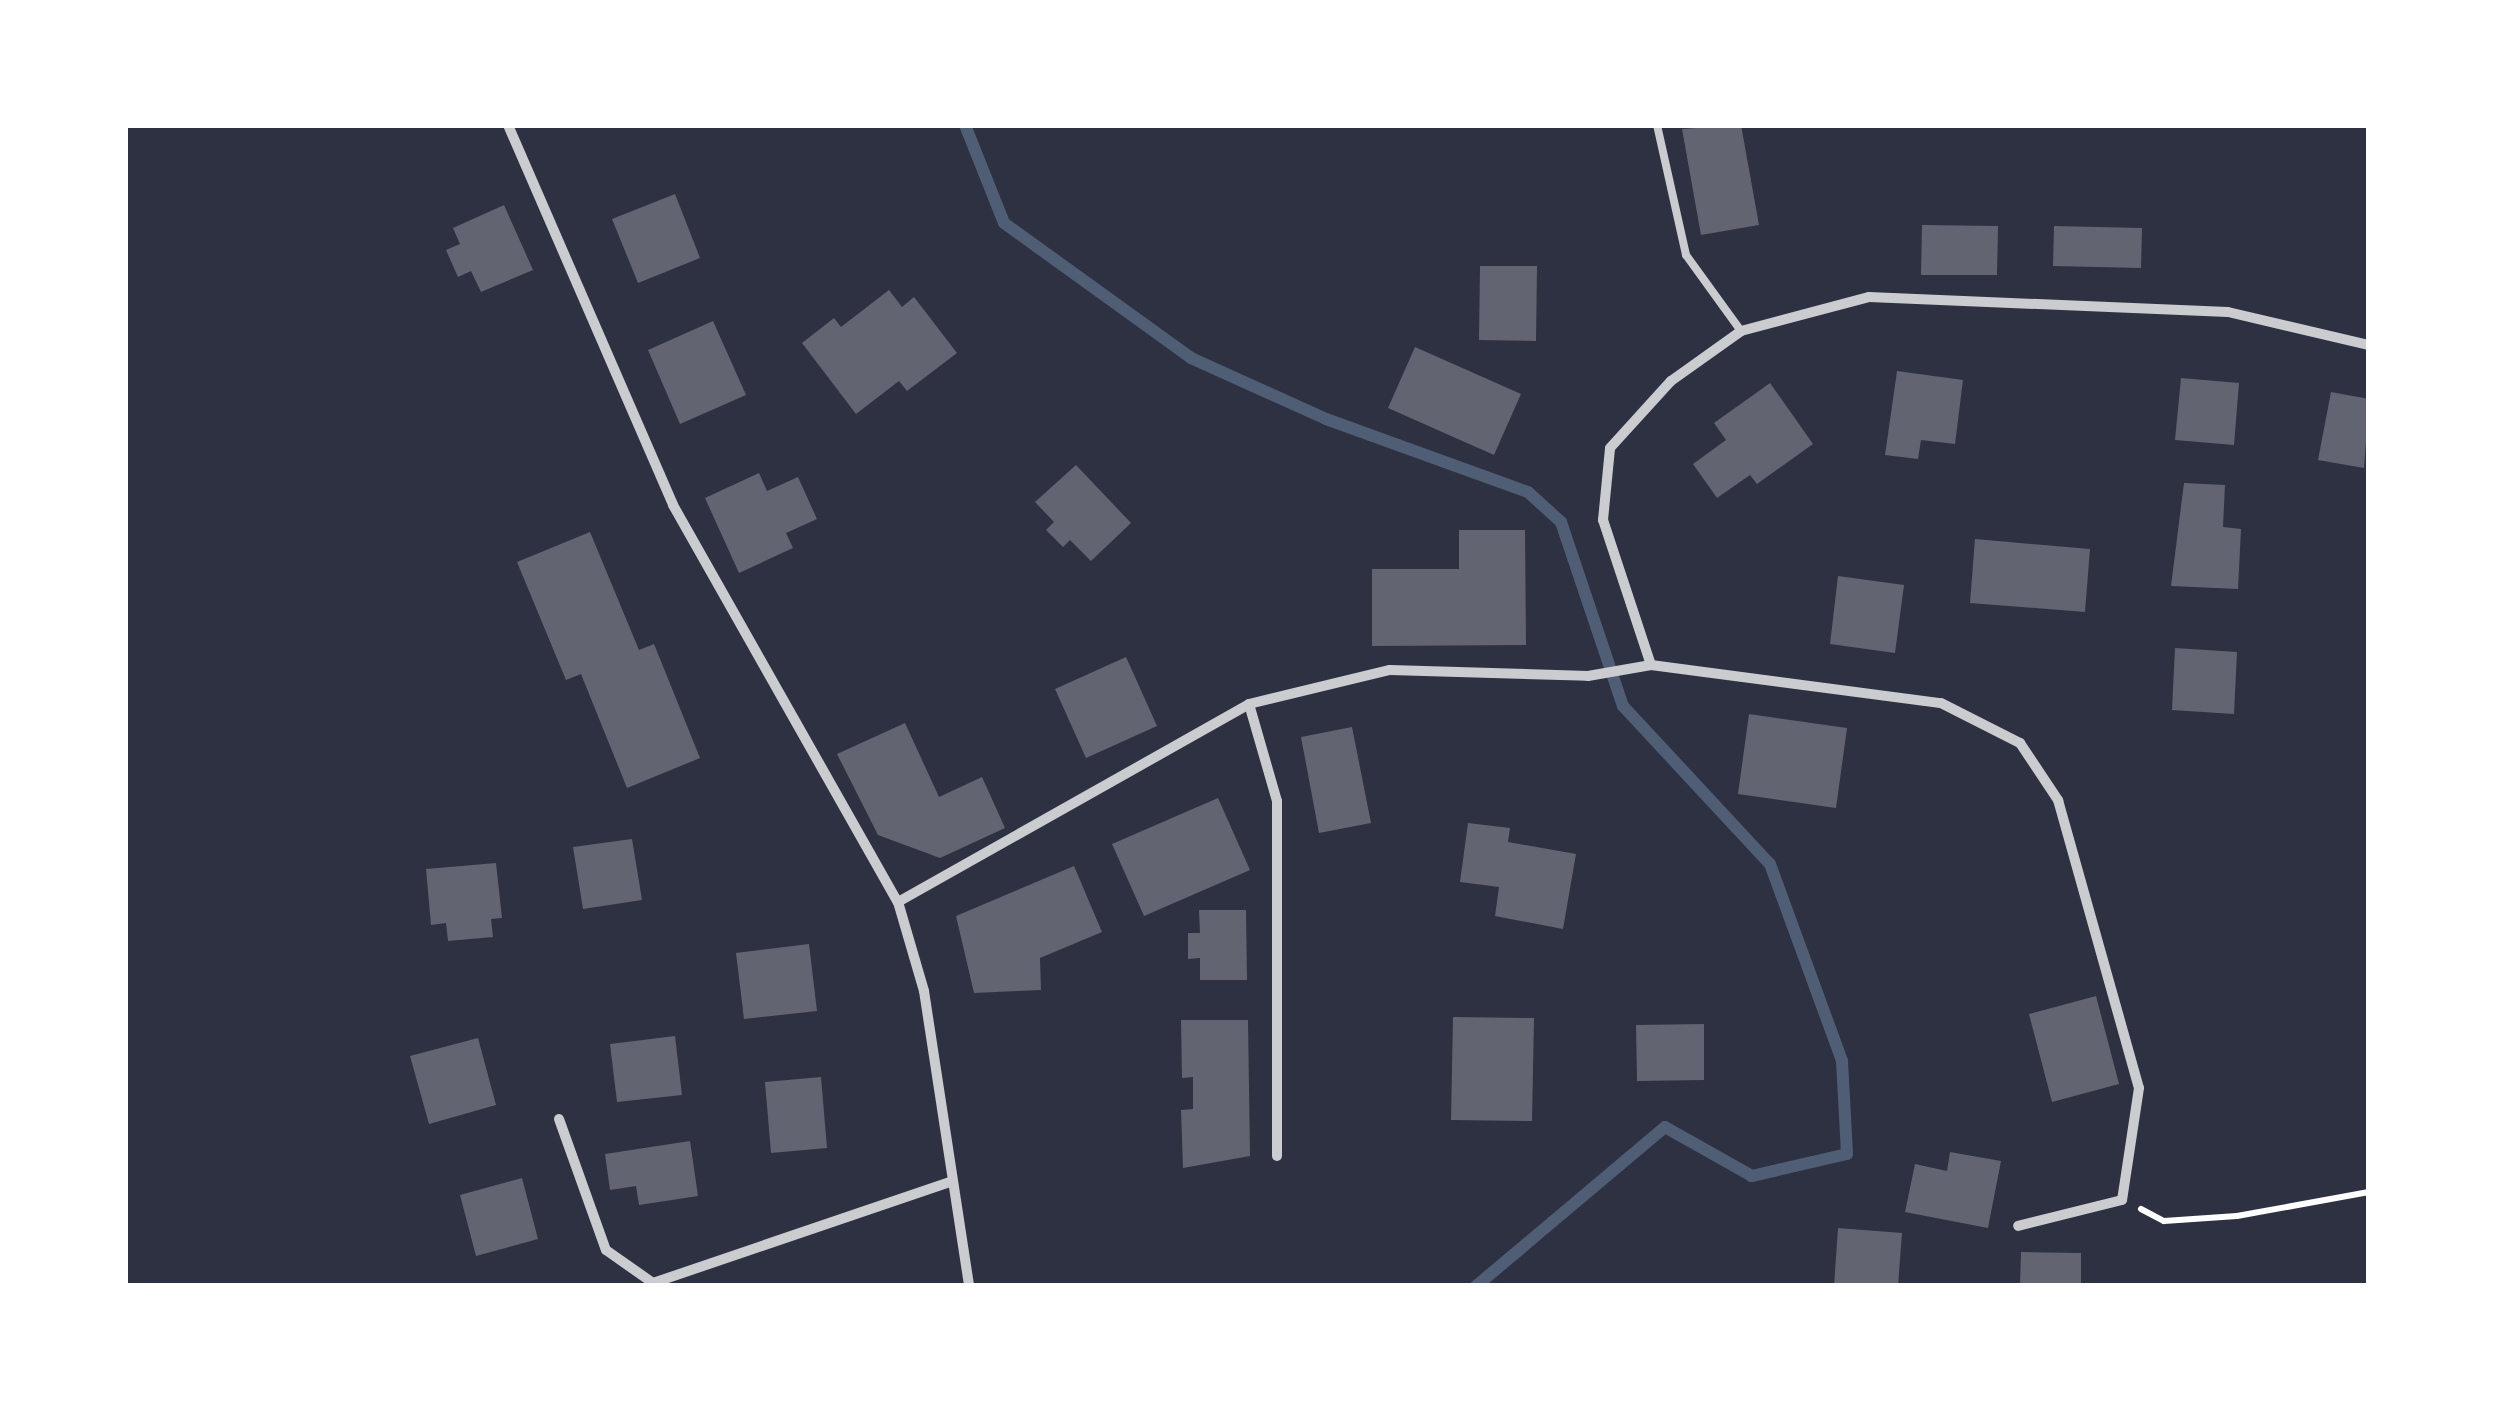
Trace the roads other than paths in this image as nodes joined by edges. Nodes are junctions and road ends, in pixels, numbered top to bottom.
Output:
1 (508, 125) edge
2 (1657, 125) edge
3 (1742, 331) junction
4 (2369, 346) edge
5 (1651, 665) junction
6 (1249, 704) junction
7 (898, 902) junction
8 (560, 1119) dead end
9 (1277, 1156) dead end
10 (952, 1181) junction
11 (2018, 1226) dead end
12 (969, 1286) edge

1 - 7 street
2 - 3 lane
3 - 4 street
3 - 5 street
5 - 6 street
5 - 11 street
6 - 7 street
6 - 9 street
7 - 10 street
8 - 10 street
10 - 12 street

